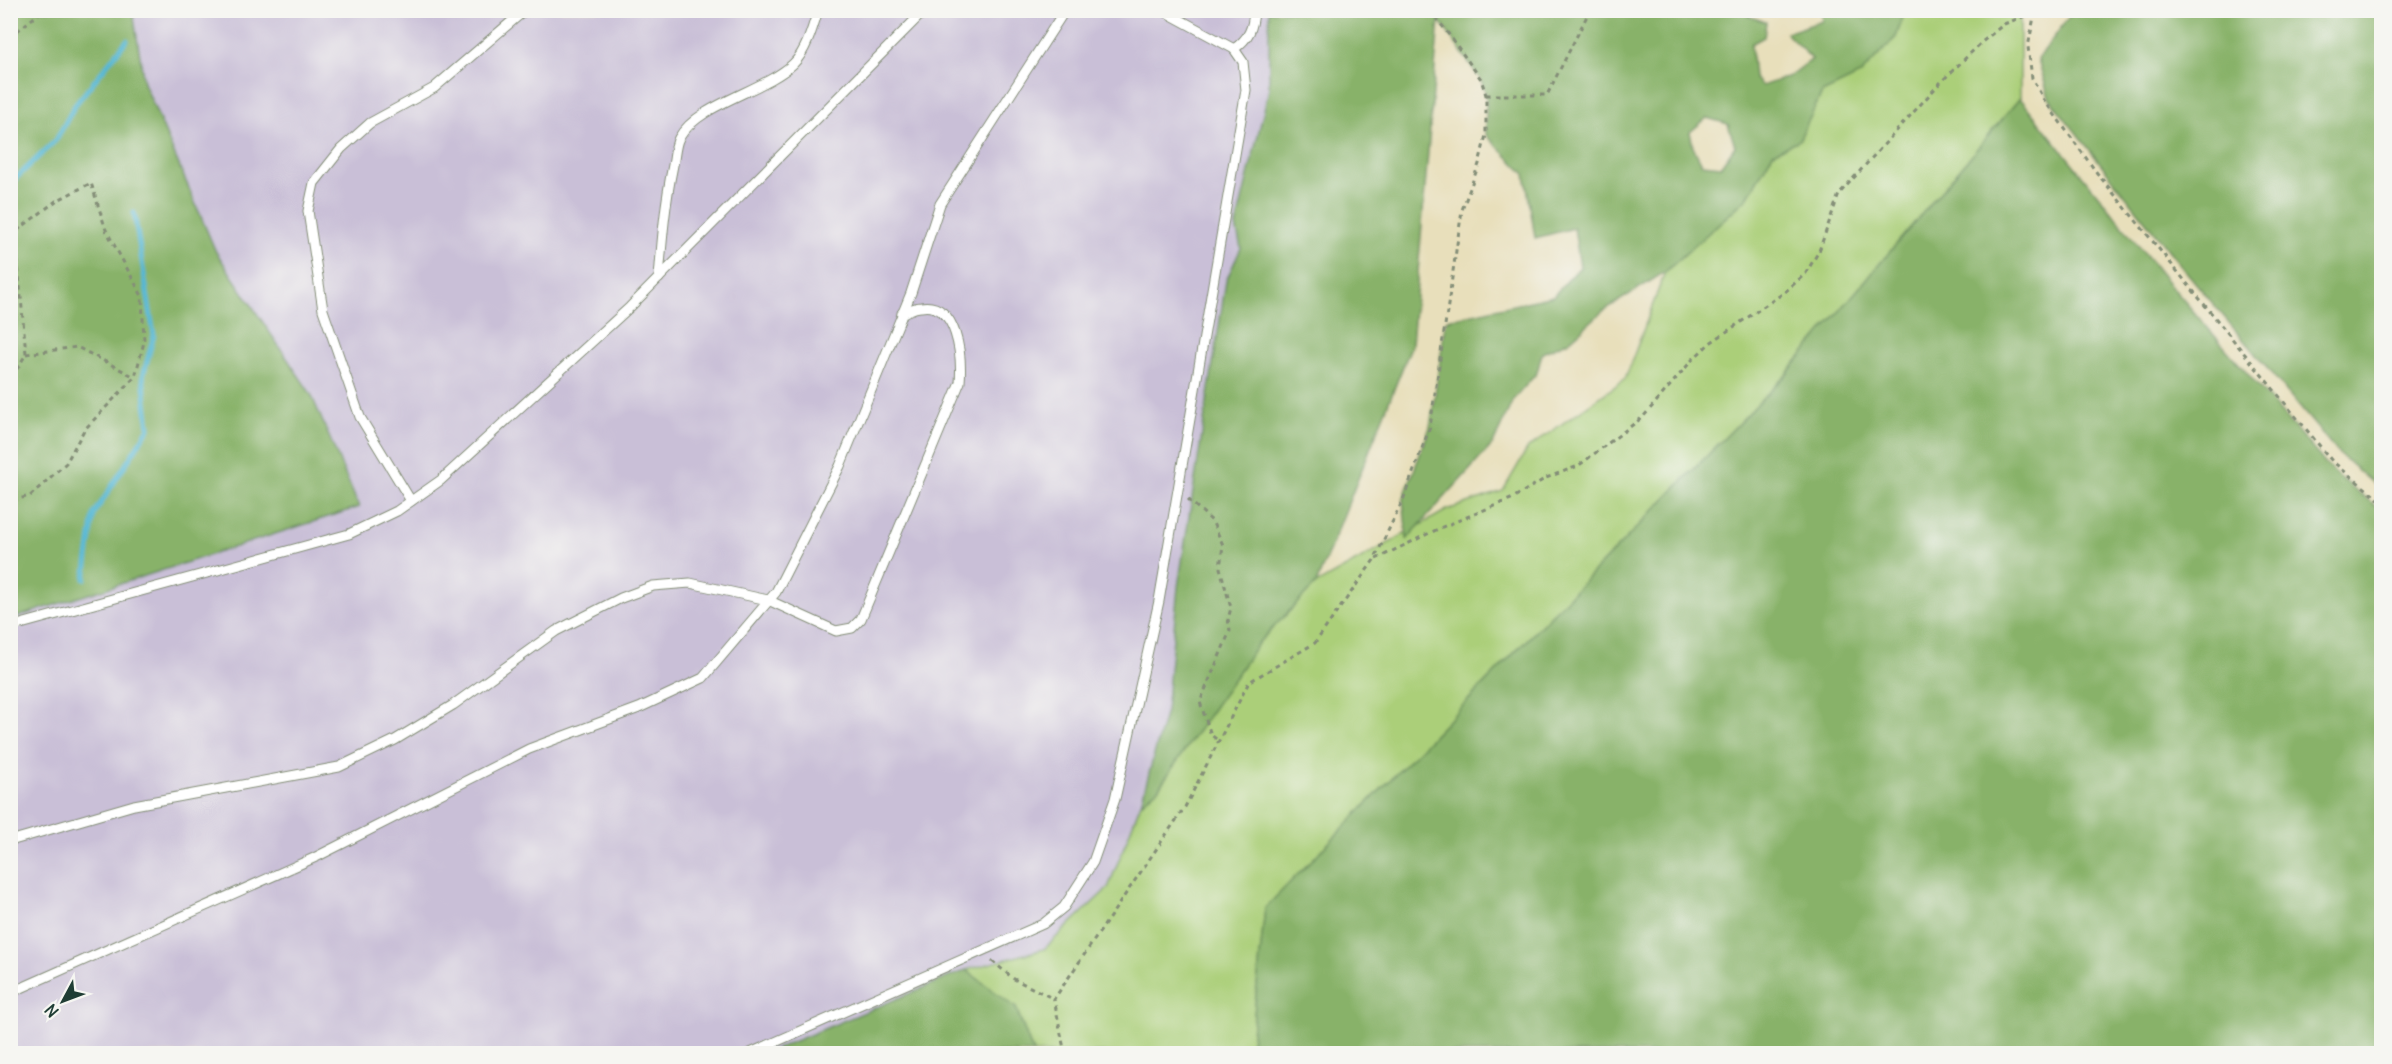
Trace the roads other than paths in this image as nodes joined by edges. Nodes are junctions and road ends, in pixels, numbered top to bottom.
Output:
1 (525, 10) edge
2 (818, 10) edge
3 (925, 10) edge
4 (1065, 10) edge
5 (1162, 10) edge
6 (1254, 10) edge
7 (1234, 49) junction
8 (659, 278) junction
9 (902, 313) junction
10 (411, 501) junction
11 (768, 600) junction
12 (10, 627) edge
13 (10, 841) edge
14 (10, 993) edge
15 (748, 1053) edge

1 - 10 lane
2 - 8 lane
3 - 8 lane
4 - 9 lane
5 - 7 lane
6 - 7 lane
7 - 15 lane
8 - 10 lane
9 - 11 lane
9 - 11 lane
10 - 12 lane
11 - 13 lane
11 - 14 lane

